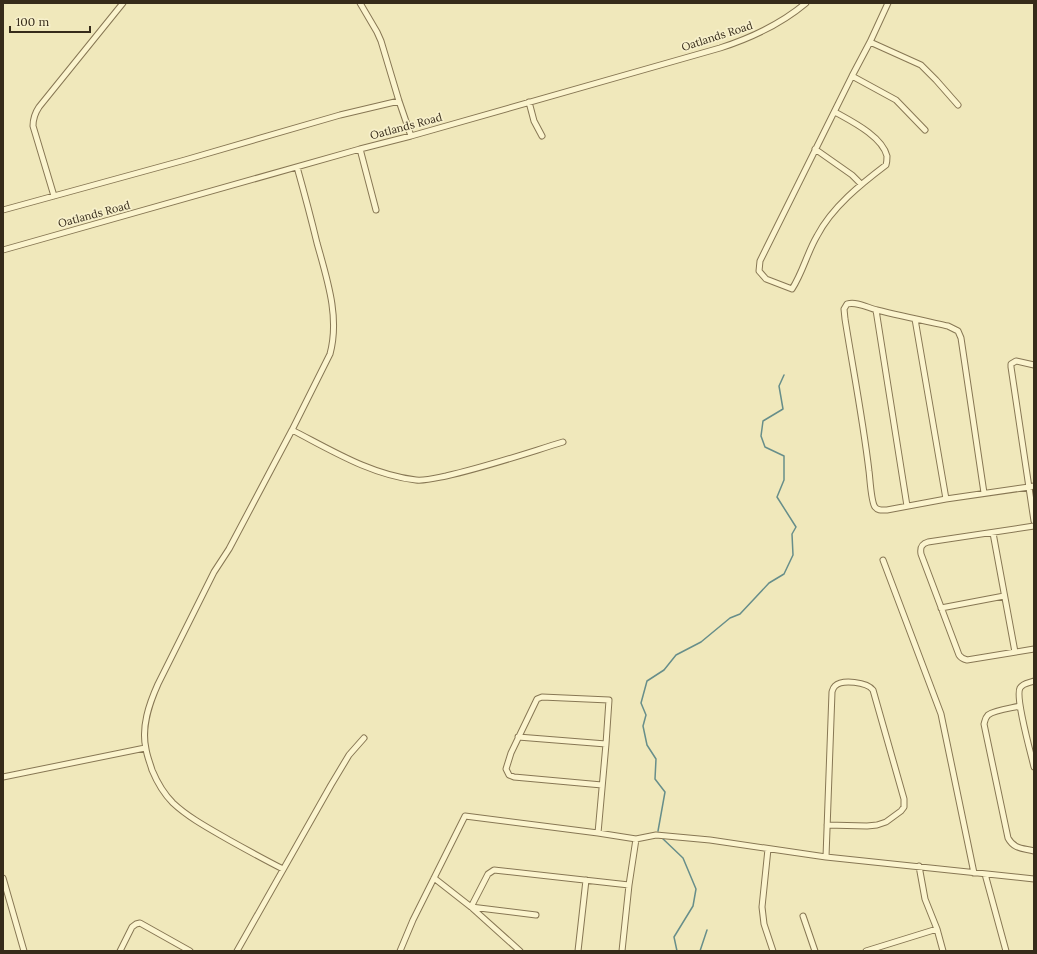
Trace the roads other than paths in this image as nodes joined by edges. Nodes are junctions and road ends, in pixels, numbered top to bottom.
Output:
1 (123, 3) edge
2 (360, 3) edge
3 (806, 3) edge
4 (888, 3) edge
5 (870, 42) junction
6 (852, 76) junction
7 (399, 101) junction
8 (529, 102) junction
9 (958, 105) dead end
10 (835, 112) junction
11 (925, 130) dead end
12 (411, 136) junction
13 (542, 136) dead end
14 (360, 148) junction
15 (815, 149) junction
16 (297, 167) junction
17 (861, 184) junction
18 (54, 196) junction
19 (3, 210) edge
20 (376, 210) dead end
21 (3, 250) edge
22 (876, 310) junction
23 (915, 319) junction
24 (1034, 365) edge
25 (292, 430) junction
26 (563, 442) dead end
27 (1031, 486) edge
28 (984, 493) junction
29 (946, 499) junction
30 (907, 506) junction
31 (1034, 519) edge
32 (1034, 526) edge
33 (993, 533) junction
34 (883, 560) dead end
35 (1004, 596) junction
36 (941, 608) junction
37 (1034, 649) edge
38 (1015, 652) junction
39 (1034, 681) edge
40 (1020, 706) junction
41 (518, 737) junction
42 (364, 738) dead end
43 (606, 744) junction
44 (145, 748) junction
45 (1034, 767) edge
46 (3, 777) edge
47 (602, 785) junction
48 (827, 825) junction
49 (598, 833) junction
50 (636, 839) junction
51 (768, 849) junction
52 (1034, 851) edge
53 (826, 857) junction
54 (919, 866) junction
55 (283, 869) junction
56 (974, 873) junction
57 (985, 874) junction
58 (3, 878) edge
59 (434, 878) junction
60 (586, 880) junction
61 (1034, 880) edge
62 (629, 885) junction
63 (471, 907) junction
64 (536, 915) dead end
65 (804, 916) dead end
66 (937, 929) junction
67 (24, 951) edge
68 (120, 951) edge
69 (190, 951) edge
70 (237, 951) edge
71 (400, 951) edge
72 (520, 951) edge
73 (578, 951) edge
74 (622, 951) edge
75 (773, 951) edge
76 (815, 951) edge
77 (866, 951) edge
78 (943, 951) edge
79 (1006, 951) edge

1 - 18 street
2 - 7 street
3 - 8 street, Oatlands Road
4 - 5 street
5 - 6 street
5 - 9 street
6 - 10 street
6 - 11 street
7 - 12 street
7 - 18 street
8 - 12 street, Oatlands Road
8 - 13 street
10 - 15 street
10 - 17 street
12 - 14 street, Oatlands Road
14 - 16 street, Oatlands Road
14 - 20 street
15 - 17 street
15 - 17 street
16 - 21 street, Oatlands Road
16 - 25 street
18 - 19 street
22 - 23 street
22 - 30 street
22 - 30 street
23 - 28 street
23 - 29 street
24 - 27 street
25 - 26 street
25 - 44 street
27 - 28 street
27 - 31 street
28 - 29 street
29 - 30 street
32 - 33 street
33 - 35 street
33 - 36 street
34 - 56 street
35 - 36 street
35 - 38 street
36 - 38 street
37 - 38 street
39 - 40 street
40 - 45 street
40 - 52 street
41 - 43 street
41 - 43 street
41 - 47 street
42 - 55 street
43 - 47 street
44 - 46 street
44 - 55 street
47 - 49 street
48 - 48 street
48 - 53 street
49 - 50 street
49 - 59 street
50 - 51 street
50 - 62 street
51 - 53 street
51 - 75 street
53 - 54 street
54 - 56 street
54 - 66 street
55 - 70 street
56 - 57 street
57 - 61 street
57 - 79 street
58 - 67 street
59 - 63 street
59 - 71 street
60 - 62 street
60 - 63 street
60 - 73 street
62 - 74 street
63 - 64 street
63 - 72 street
65 - 76 street
66 - 77 street
66 - 78 street
68 - 69 street

